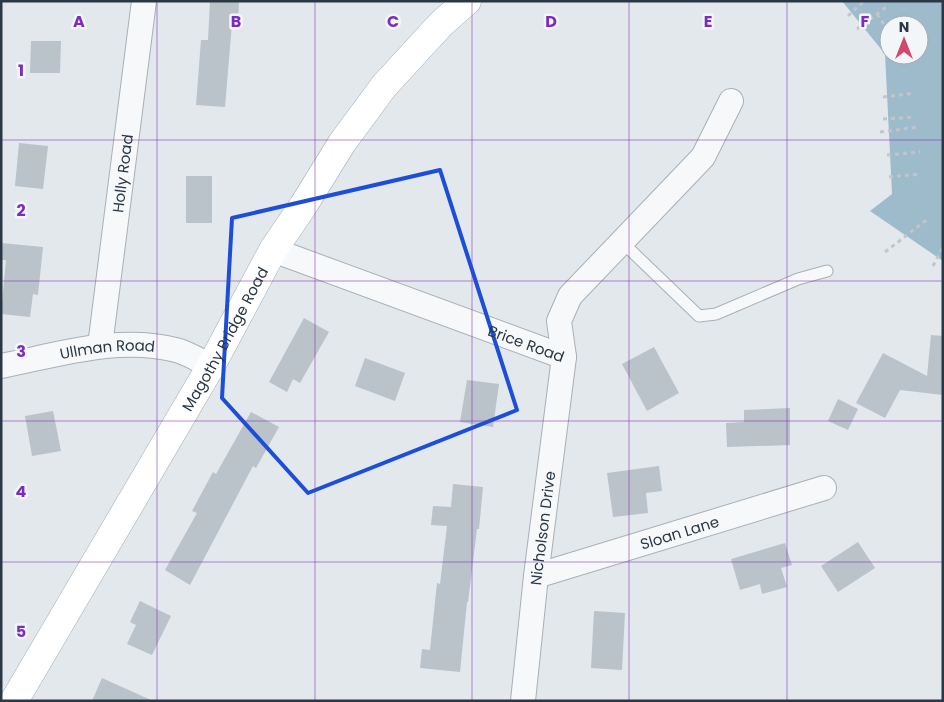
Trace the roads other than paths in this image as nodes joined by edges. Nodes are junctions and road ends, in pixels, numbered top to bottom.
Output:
1 (144, 1) edge
2 (467, 1) edge
3 (731, 101) dead end
4 (622, 242) junction
5 (273, 250) junction
6 (827, 271) dead end
7 (100, 346) junction
8 (564, 357) junction
9 (1, 366) edge
10 (211, 366) junction
11 (824, 488) dead end
12 (536, 576) junction
13 (14, 701) edge
14 (524, 701) edge

1 - 7 street, Holly Road
2 - 5 main road, Magothy Bridge Road
3 - 4 street, Brice Road
4 - 6 lane
4 - 8 street, Brice Road
5 - 8 street, Brice Road
5 - 10 main road, Magothy Bridge Road
7 - 9 street, Ullman Road
7 - 10 street, Ullman Road
8 - 12 street, Nicholson Drive
10 - 13 main road, Magothy Bridge Road
11 - 12 street, Sloan Lane
12 - 14 street, Nicholson Drive

